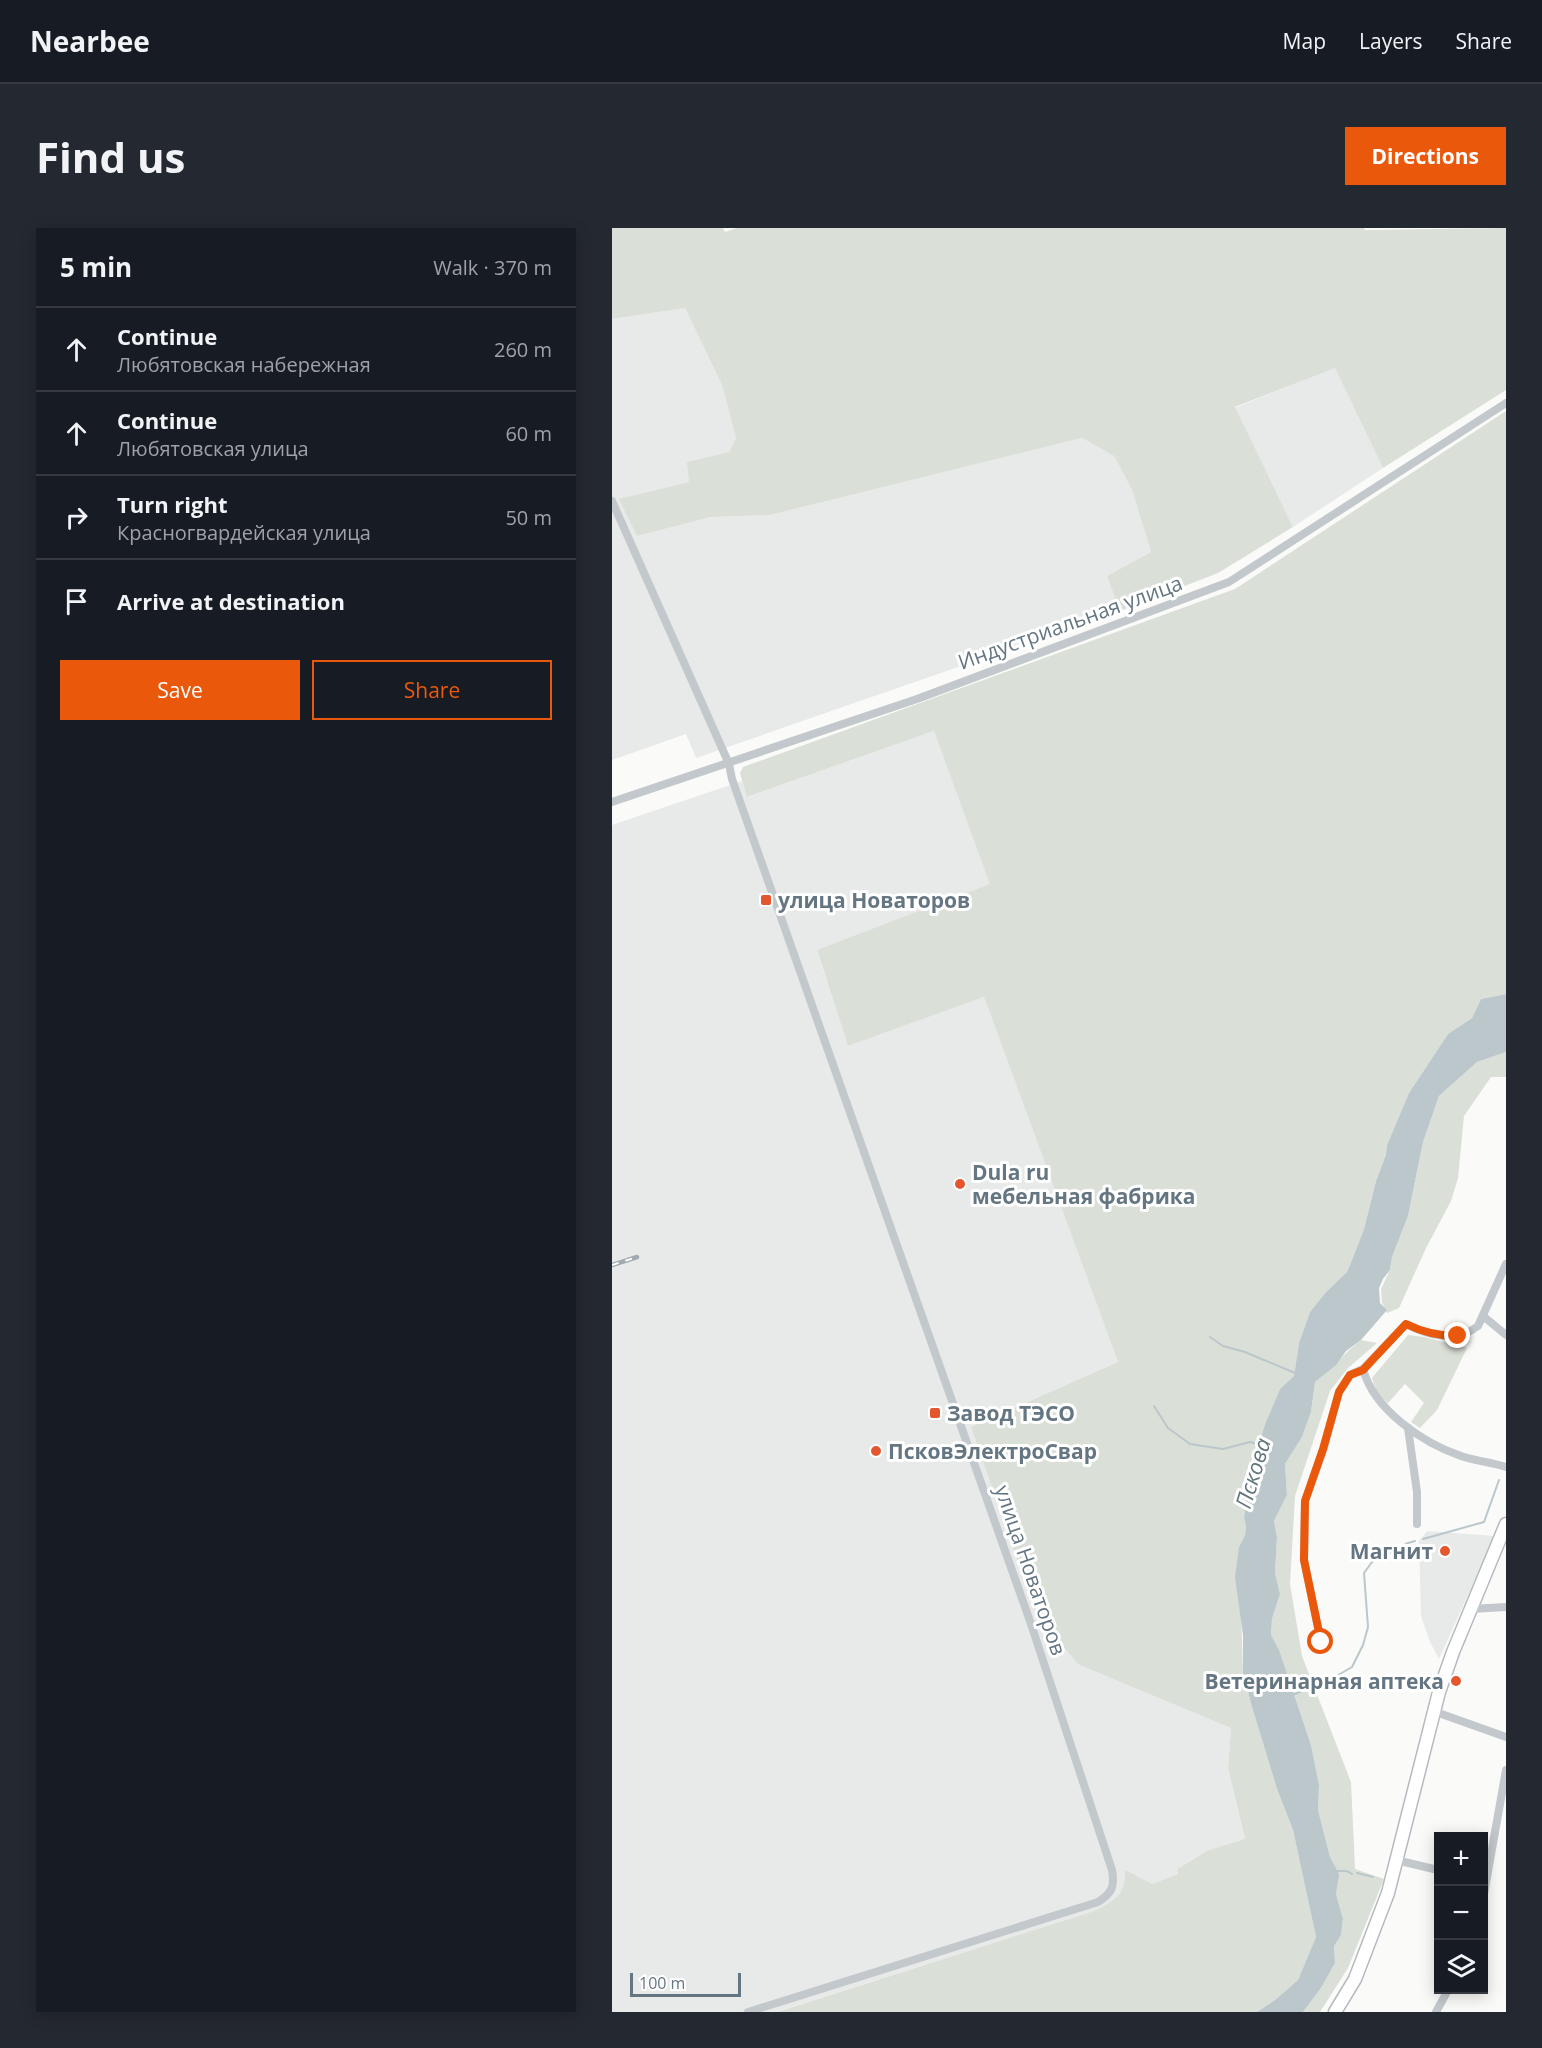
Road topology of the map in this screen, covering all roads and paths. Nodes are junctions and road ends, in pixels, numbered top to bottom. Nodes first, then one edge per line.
1 (1506, 403) edge
2 (612, 501) edge
3 (729, 764) junction
4 (612, 802) edge
5 (1506, 1264) edge
6 (1483, 1316) junction
7 (1506, 1335) edge
8 (1363, 1370) junction
9 (1408, 1428) junction
10 (1506, 1467) edge
11 (1417, 1524) dead end
12 (1506, 1524) edge
13 (1506, 1607) edge
14 (1471, 1609) junction
15 (1321, 1642) dead end
16 (1433, 1711) junction
17 (1506, 1737) edge
18 (1506, 1770) edge
19 (1396, 1860) junction
20 (1488, 1865) edge
21 (1434, 1869) edge
22 (1445, 1994) edge
23 (748, 2012) edge
24 (1335, 2012) edge
25 (1436, 2012) edge

1 - 3 street, Индустриальная улица
2 - 3 street, улица Новаторов
3 - 4 street, Индустриальная улица
3 - 23 street, улица Новаторов
5 - 6 street
6 - 7 street
6 - 8 street
8 - 9 street
8 - 15 street
9 - 10 street
9 - 11 street
12 - 14 main road
13 - 14 street
14 - 16 main road
16 - 17 street
16 - 19 main road
18 - 20 street
19 - 21 street
19 - 24 main road
22 - 25 street

